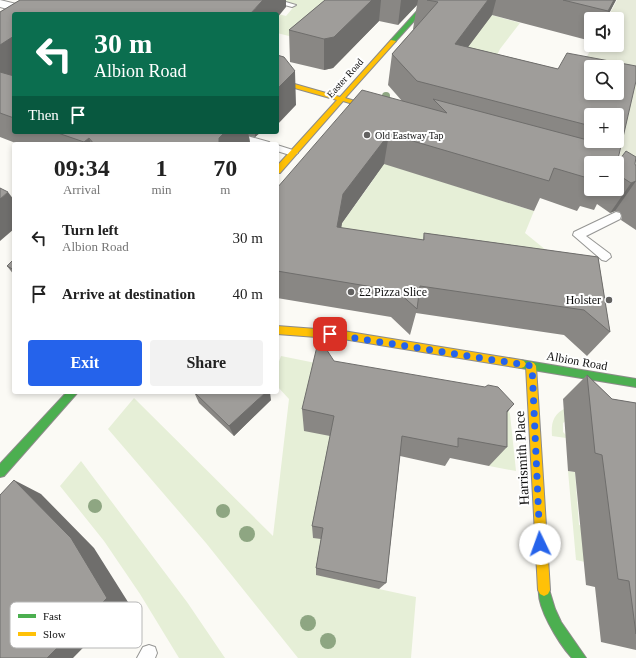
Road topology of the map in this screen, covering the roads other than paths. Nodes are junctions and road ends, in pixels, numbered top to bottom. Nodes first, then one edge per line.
1 (270, 0) edge
2 (430, 0) edge
3 (0, 3) edge
4 (292, 5) dead end
5 (33, 12) edge
6 (279, 82) edge
7 (340, 99) junction
8 (386, 112) edge
9 (224, 134) edge
10 (259, 142) edge
11 (279, 149) edge
12 (293, 153) junction
13 (279, 169) edge
14 (616, 216) dead end
15 (606, 257) dead end
16 (279, 330) edge
17 (532, 366) junction
18 (636, 383) edge
19 (71, 394) edge
20 (0, 472) edge
21 (580, 658) edge

1 - 4 lane
2 - 7 street, Easter Road
3 - 5 street
6 - 7 street
7 - 8 street
7 - 12 street, Easter Road
9 - 10 lane
11 - 12 lane
12 - 13 street, Easter Road
14 - 15 lane
16 - 17 street, Albion Road
17 - 18 street, Albion Road
17 - 21 street, Harrismith Place
19 - 20 street

